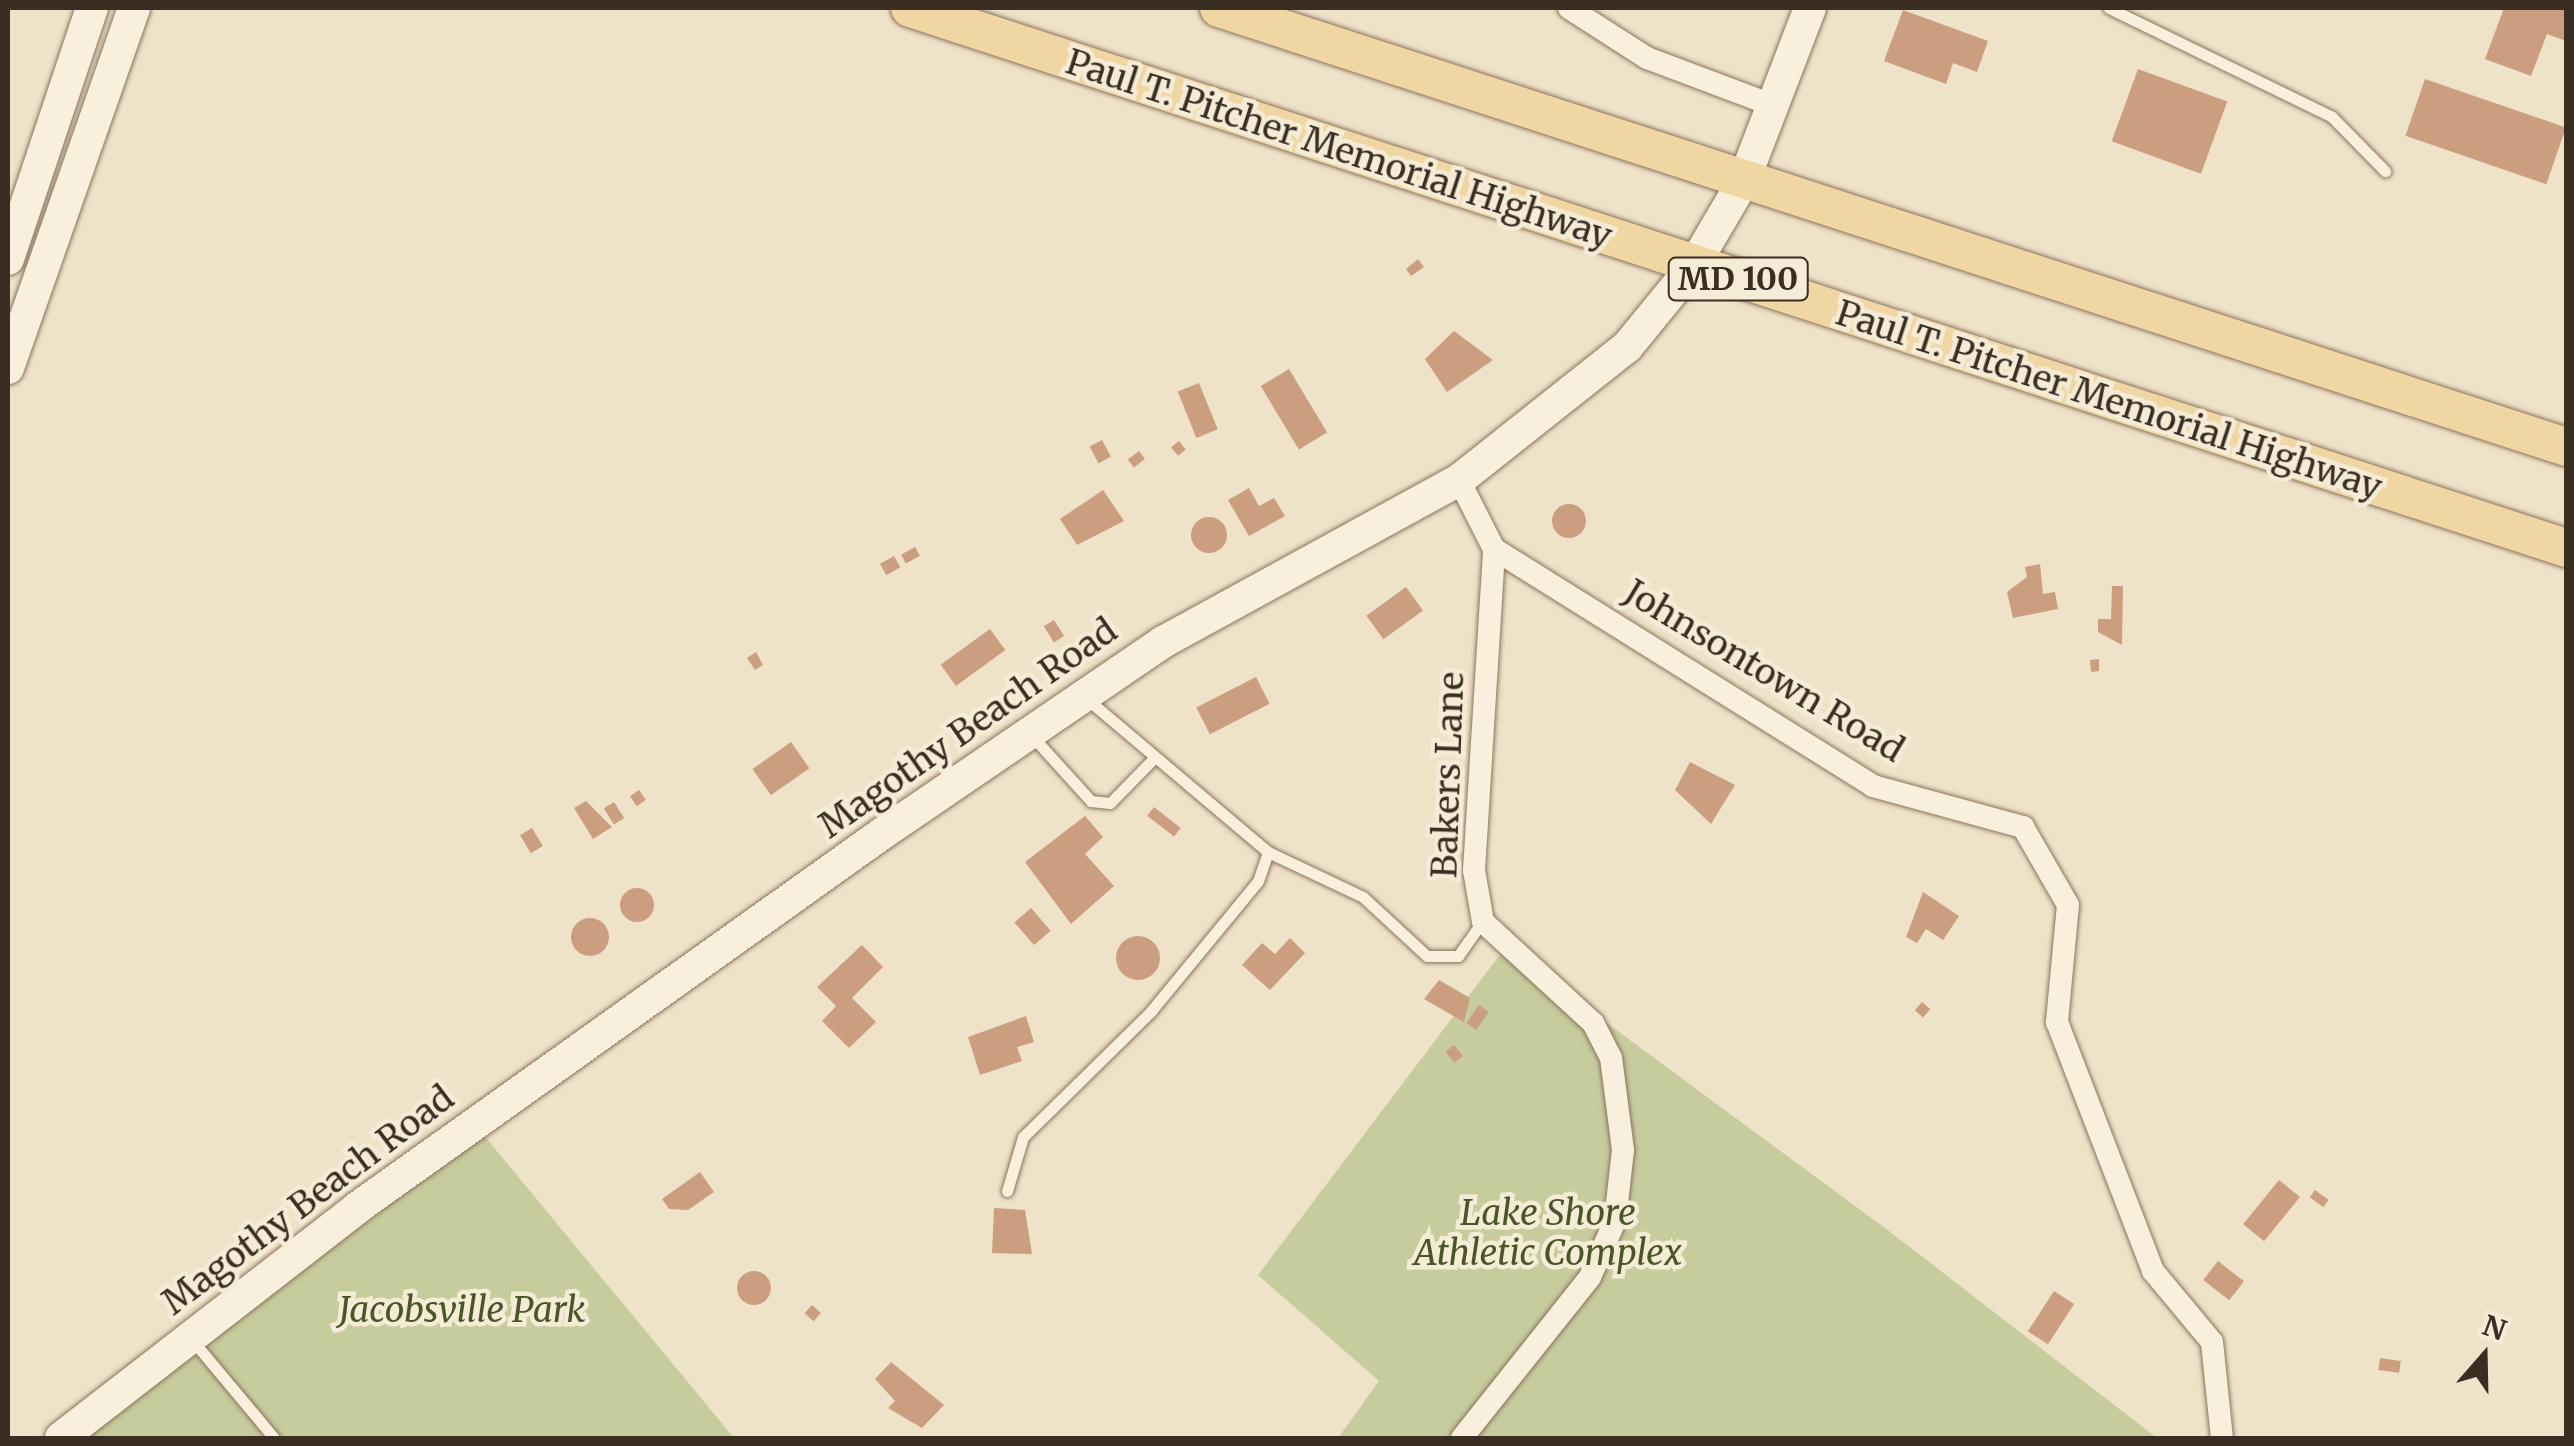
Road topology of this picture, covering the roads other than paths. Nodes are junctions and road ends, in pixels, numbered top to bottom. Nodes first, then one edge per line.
1 (92, 8) edge
2 (134, 8) edge
3 (910, 8) edge
4 (1219, 8) edge
5 (1569, 8) edge
6 (1810, 8) edge
7 (2109, 8) edge
8 (1775, 106) junction
9 (2385, 171) dead end
10 (1744, 180) junction
11 (8, 259) edge
12 (1694, 265) junction
13 (8, 368) edge
14 (2566, 447) edge
15 (1459, 480) junction
16 (2566, 548) edge
17 (1494, 550) junction
18 (1084, 696) junction
19 (1030, 733) junction
20 (1154, 758) junction
21 (1268, 852) junction
22 (1482, 922) junction
23 (1007, 1191) dead end
24 (190, 1338) junction
25 (61, 1438) edge
26 (274, 1438) edge
27 (1462, 1438) edge
28 (2222, 1438) edge

1 - 11 street
2 - 13 street
3 - 12 main road, Paul T. Pitcher Memorial Highway / MD 100
4 - 10 main road, MD 100
5 - 8 street
6 - 8 street, Magothy Beach Road
7 - 9 lane
8 - 10 street, Magothy Beach Road
10 - 12 street, Magothy Beach Road
10 - 14 main road, MD 100
12 - 15 street, Magothy Beach Road
12 - 16 main road, Paul T. Pitcher Memorial Highway / MD 100
15 - 17 street
15 - 18 street, Magothy Beach Road
17 - 22 street, Bakers Lane
17 - 28 street, Johnsontown Road
18 - 19 street, Magothy Beach Road
18 - 20 lane
19 - 20 lane
19 - 24 street, Magothy Beach Road
20 - 21 lane
21 - 22 lane
21 - 23 lane
22 - 27 street, Bakers Lane
24 - 25 street, Magothy Beach Road
24 - 26 lane

